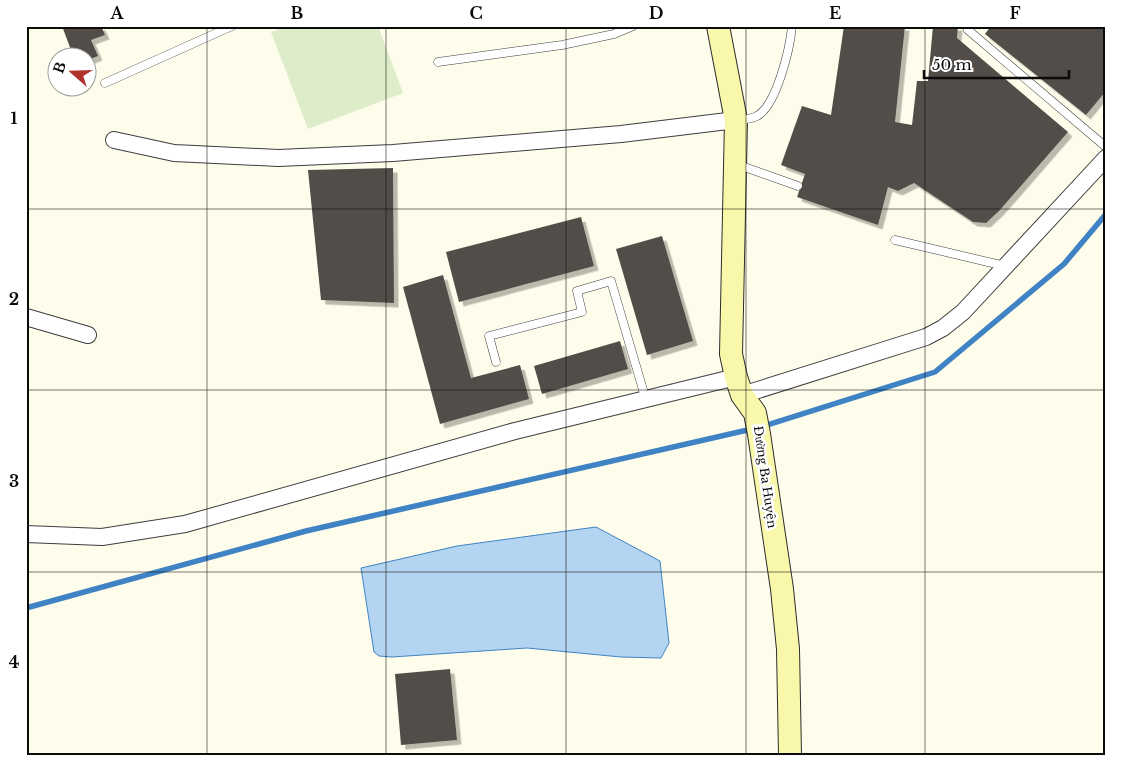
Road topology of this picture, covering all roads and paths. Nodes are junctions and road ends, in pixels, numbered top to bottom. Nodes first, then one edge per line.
1 (232, 26) edge
2 (633, 26) edge
3 (718, 26) edge
4 (792, 26) edge
5 (971, 26) edge
6 (438, 62) dead end
7 (105, 83) dead end
8 (736, 120) junction
9 (114, 140) dead end
10 (1106, 147) edge
11 (1106, 158) edge
12 (734, 163) junction
13 (798, 186) dead end
14 (896, 240) dead end
15 (1006, 266) junction
16 (26, 317) edge
17 (88, 335) dead end
18 (496, 362) dead end
19 (744, 393) junction
20 (646, 400) junction
21 (26, 534) edge
22 (790, 755) edge

1 - 7 lane
2 - 6 lane
3 - 8 street, Đường Ba Huyện
4 - 8 lane
5 - 10 lane
8 - 9 street
8 - 12 street, Đường Ba Huyện
11 - 15 street
12 - 13 lane
12 - 19 street, Đường Ba Huyện
14 - 15 lane
15 - 19 street
16 - 17 street
18 - 20 lane
19 - 20 street
19 - 22 street, Đường Ba Huyện
20 - 21 street

